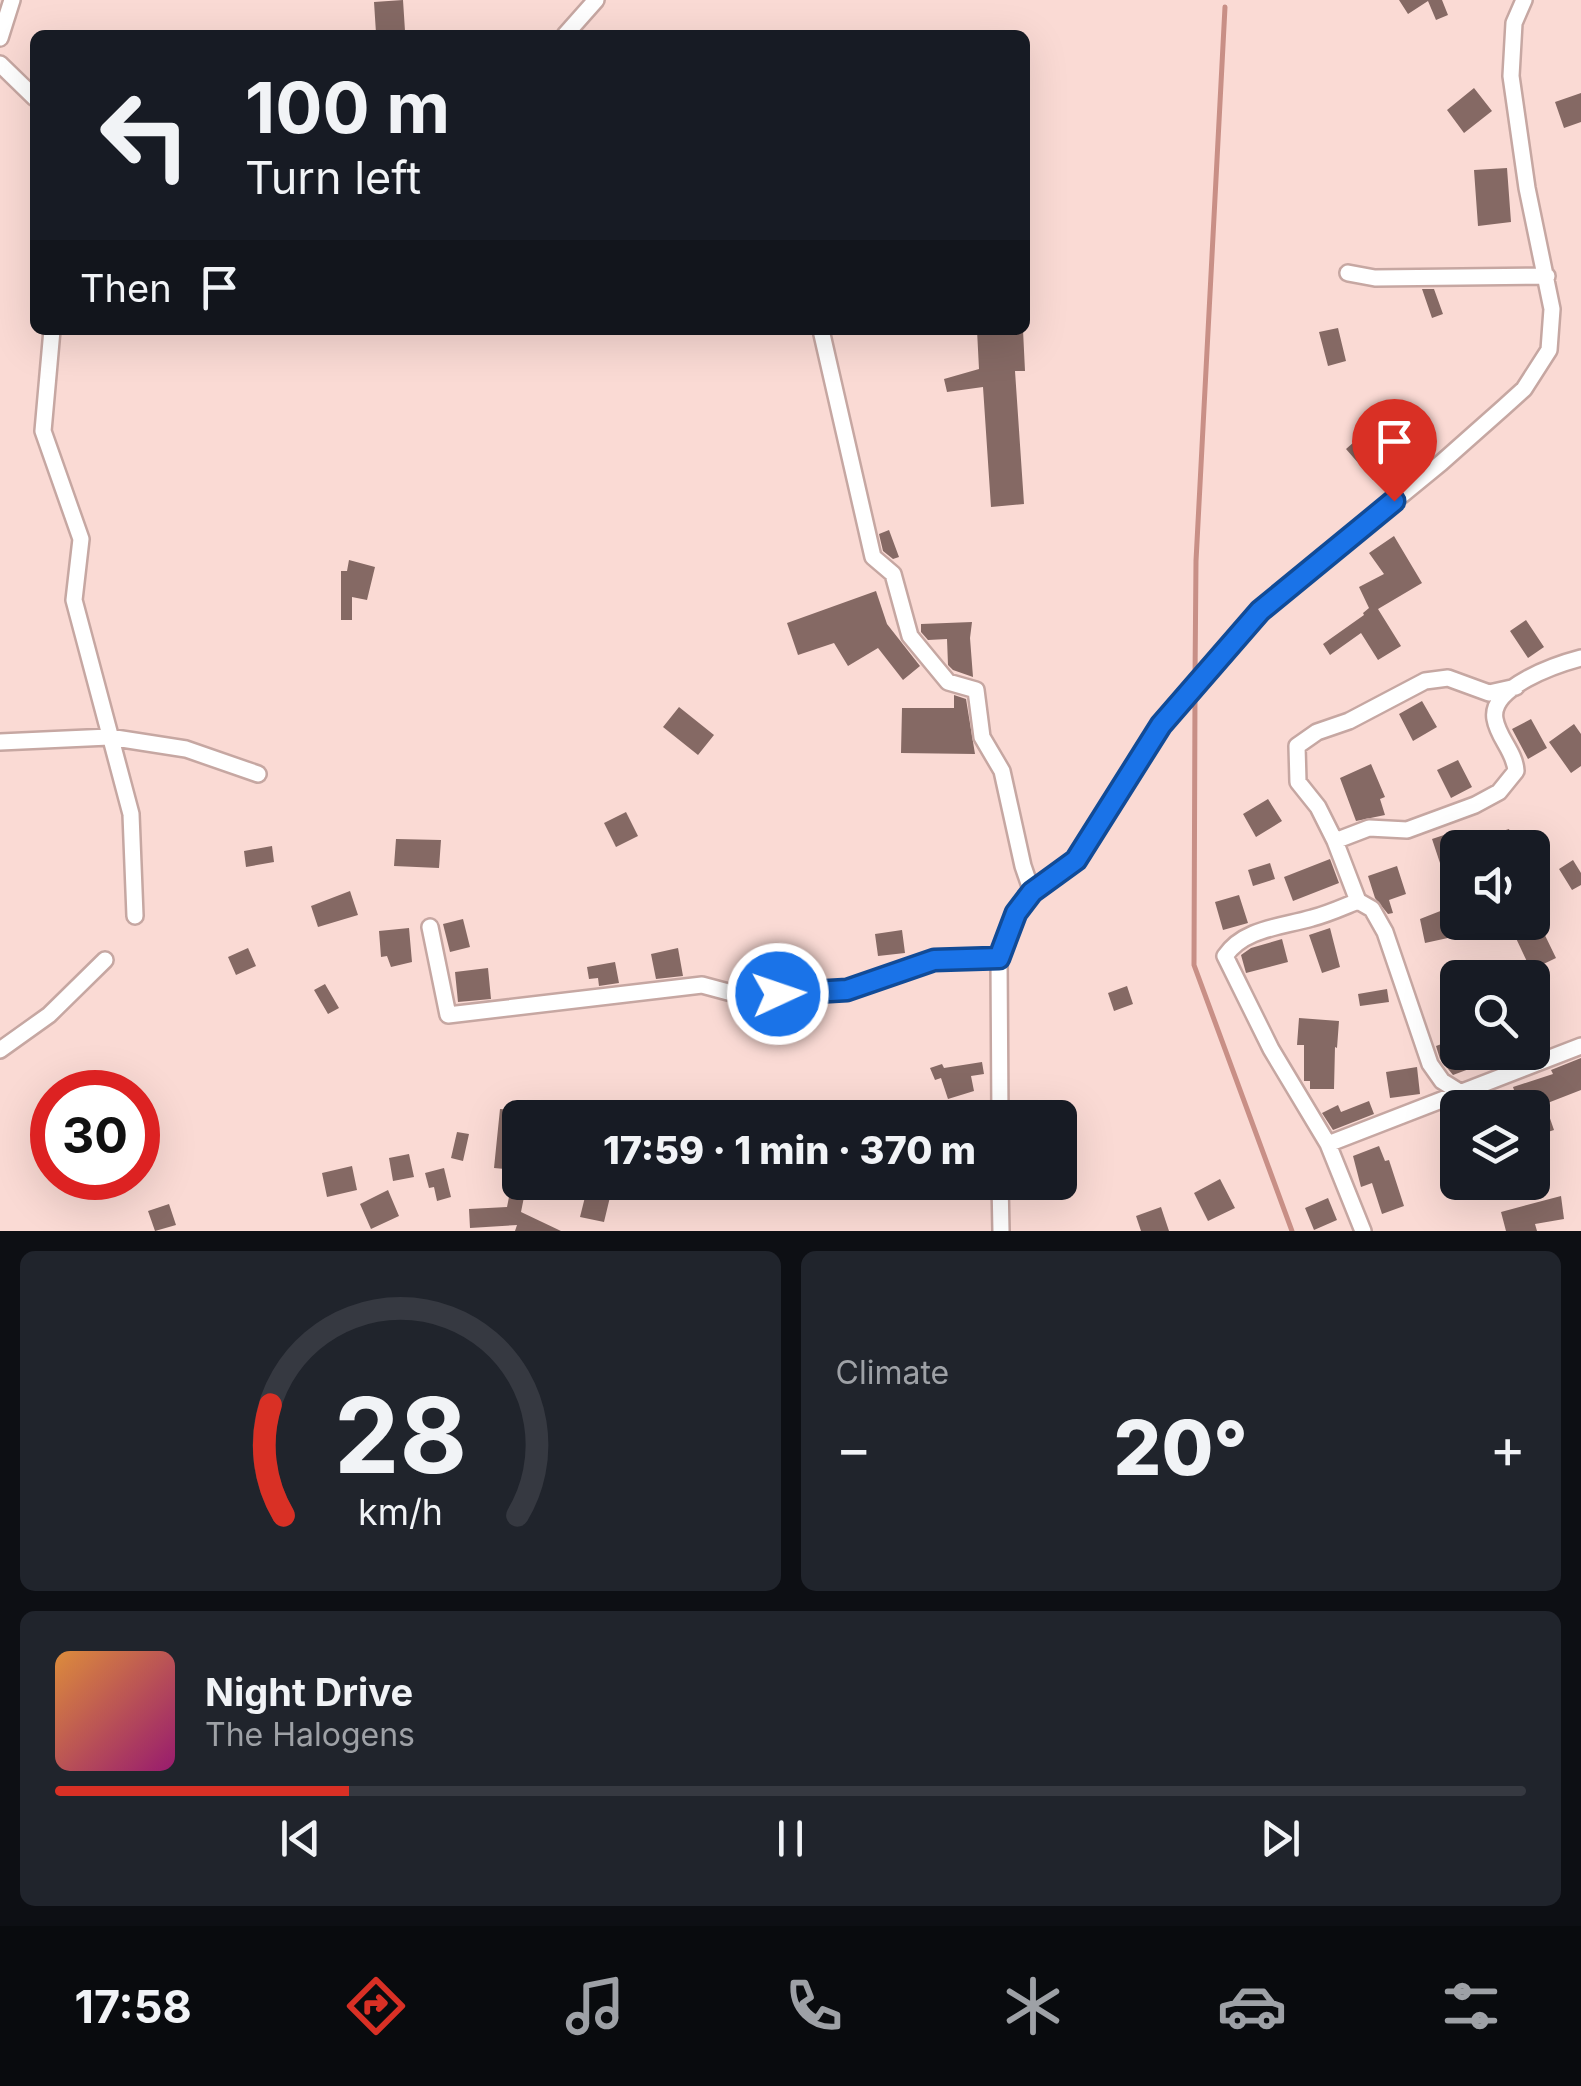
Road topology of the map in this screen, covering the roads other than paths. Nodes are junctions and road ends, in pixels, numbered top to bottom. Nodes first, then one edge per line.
1 (12, 0) edge
2 (596, 0) edge
3 (1524, 0) edge
4 (569, 30) edge
5 (0, 38) edge
6 (0, 64) edge
7 (30, 93) edge
8 (1348, 273) dead end
9 (1547, 276) junction
10 (52, 335) edge
11 (822, 335) edge
12 (1581, 658) edge
13 (1516, 687) junction
14 (110, 737) junction
15 (0, 742) edge
16 (258, 774) dead end
17 (1336, 841) junction
18 (1032, 892) junction
19 (1358, 901) junction
20 (135, 916) dead end
21 (430, 927) dead end
22 (999, 958) junction
23 (106, 960) dead end
24 (1581, 1046) edge
25 (0, 1050) edge
26 (1455, 1090) edge
27 (1463, 1090) edge
28 (1000, 1100) edge
29 (1440, 1103) edge
30 (1328, 1144) junction
31 (1000, 1200) edge
32 (1000, 1231) edge
33 (1363, 1231) edge

1 - 5 street
2 - 4 street
3 - 9 street
6 - 7 street
8 - 9 street
9 - 18 street
10 - 14 street
11 - 18 street
12 - 13 street
13 - 17 street
13 - 17 street
14 - 15 street
14 - 16 street
14 - 20 street
17 - 19 street
18 - 22 street
19 - 26 street
19 - 30 street
21 - 22 street
22 - 28 street
23 - 25 street
24 - 27 street
29 - 30 street
30 - 33 street
31 - 32 street

